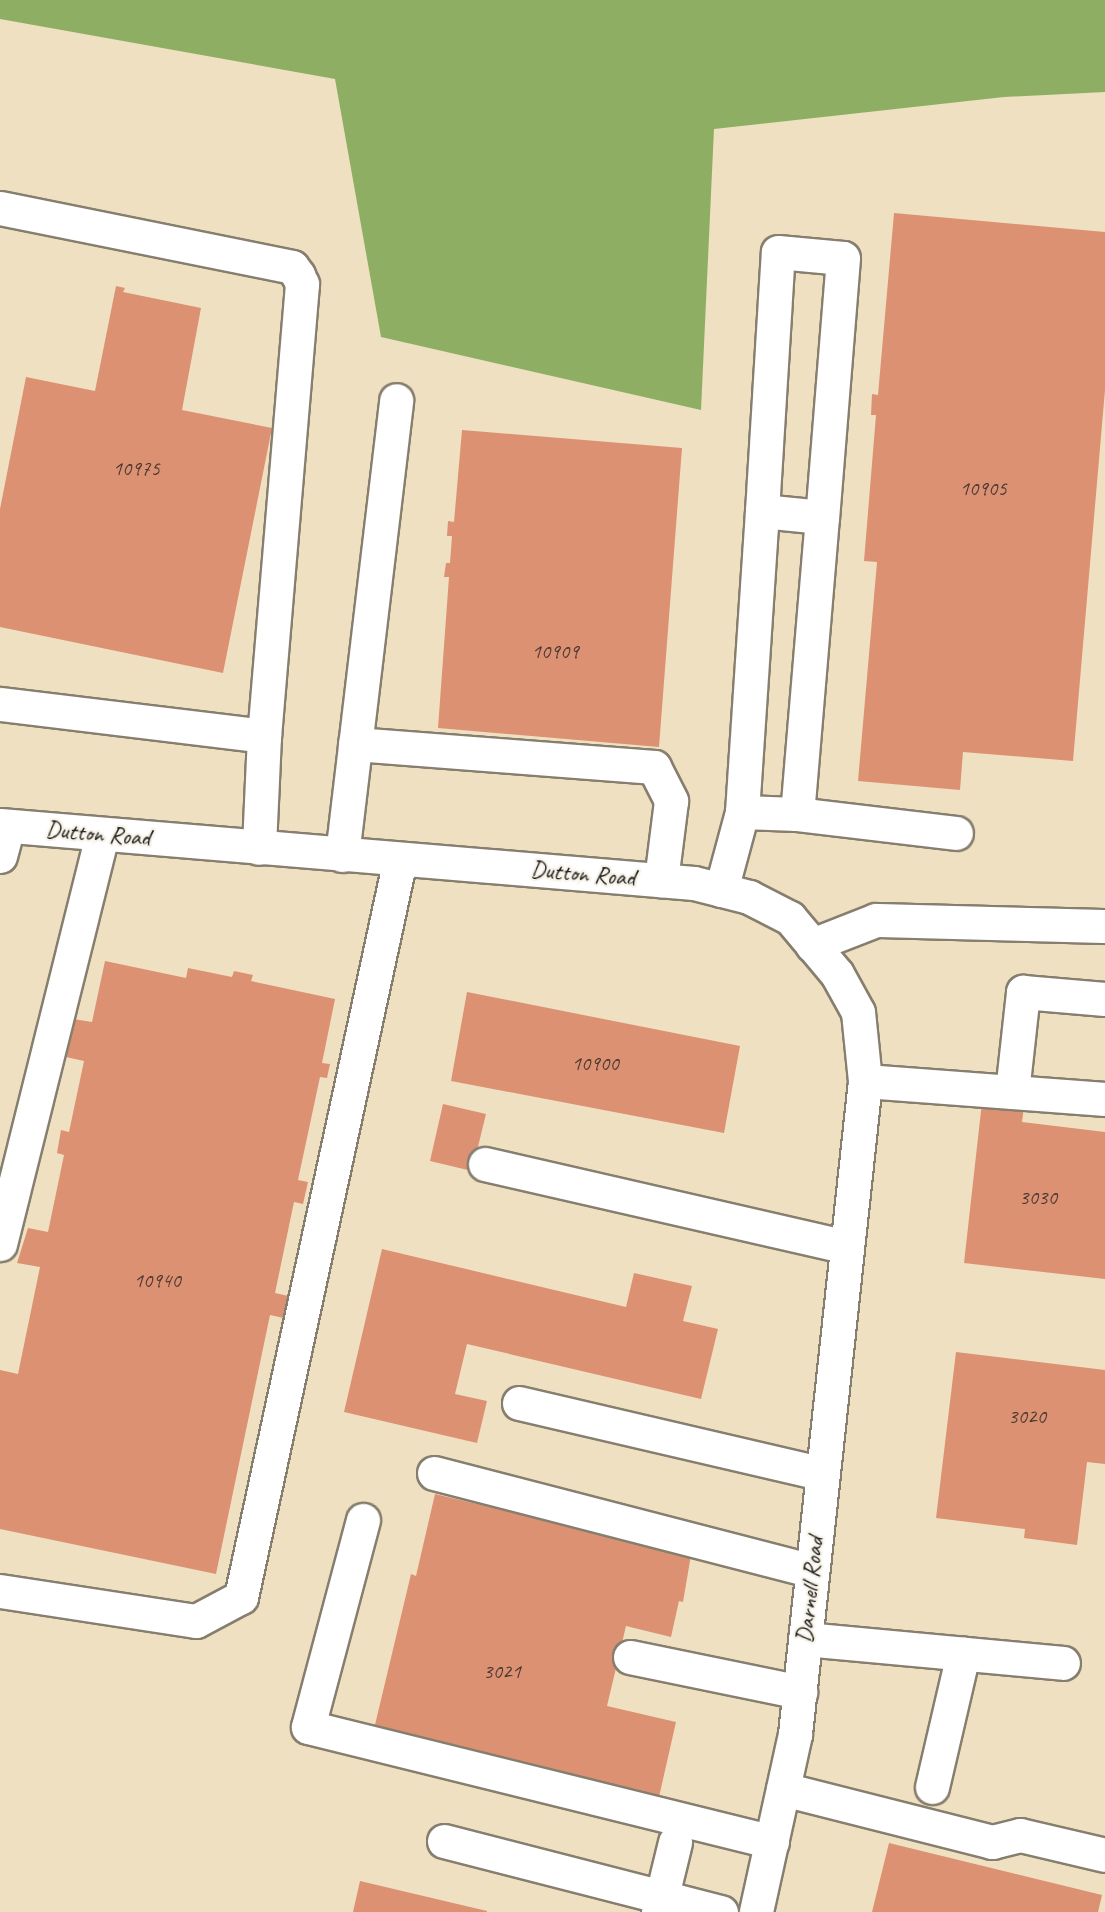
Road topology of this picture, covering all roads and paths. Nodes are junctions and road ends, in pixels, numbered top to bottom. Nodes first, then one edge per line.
1 (1, 212) edge
2 (396, 400) dead end
3 (762, 511) junction
4 (822, 517) junction
5 (0, 704) edge
6 (264, 736) junction
7 (355, 744) junction
8 (742, 812) junction
9 (797, 814) junction
10 (956, 833) dead end
11 (2, 835) edge
12 (102, 835) junction
13 (259, 848) junction
14 (342, 855) junction
15 (400, 859) junction
16 (661, 880) junction
17 (721, 890) junction
18 (1105, 926) edge
19 (812, 945) junction
20 (1105, 999) edge
21 (865, 1081) junction
22 (1012, 1092) junction
23 (1105, 1099) edge
24 (485, 1164) dead end
25 (0, 1244) edge
26 (846, 1256) junction
27 (519, 1403) dead end
28 (434, 1473) dead end
29 (823, 1473) junction
30 (363, 1520) dead end
31 (812, 1571) junction
32 (0, 1591) edge
33 (805, 1639) junction
34 (963, 1653) junction
35 (630, 1657) dead end
36 (1063, 1663) dead end
37 (800, 1692) junction
38 (932, 1787) dead end
39 (783, 1789) junction
40 (444, 1841) dead end
41 (675, 1842) dead end
42 (772, 1842) junction
43 (1105, 1855) edge
44 (660, 1904) edge
45 (721, 1912) edge
46 (756, 1912) edge

1 - 6 street
2 - 7 street
3 - 4 street
3 - 4 street
3 - 8 street
4 - 9 street
5 - 6 street
6 - 13 street
7 - 14 street
7 - 16 street
8 - 9 street
8 - 17 street
9 - 10 street
11 - 12 street, Dutton Road
12 - 13 street, Dutton Road
12 - 25 street
13 - 14 street, Dutton Road
14 - 15 street, Dutton Road
15 - 16 street, Dutton Road
15 - 32 street
16 - 17 street, Dutton Road
17 - 19 street, Dutton Road
18 - 19 street
19 - 21 street, Dutton Road
20 - 22 street
21 - 22 street
21 - 26 street, Dutton Road
22 - 23 street
24 - 26 street
26 - 29 street, Darnell Road
27 - 29 street
28 - 31 street
29 - 31 street, Darnell Road
30 - 42 street
31 - 33 street, Darnell Road
33 - 34 street
33 - 37 street, Darnell Road
34 - 36 street
34 - 38 street
35 - 37 street
37 - 39 street, Darnell Road
39 - 42 street, Darnell Road
39 - 43 street
40 - 44 street
41 - 44 street
42 - 46 street, Darnell Road
44 - 45 street

